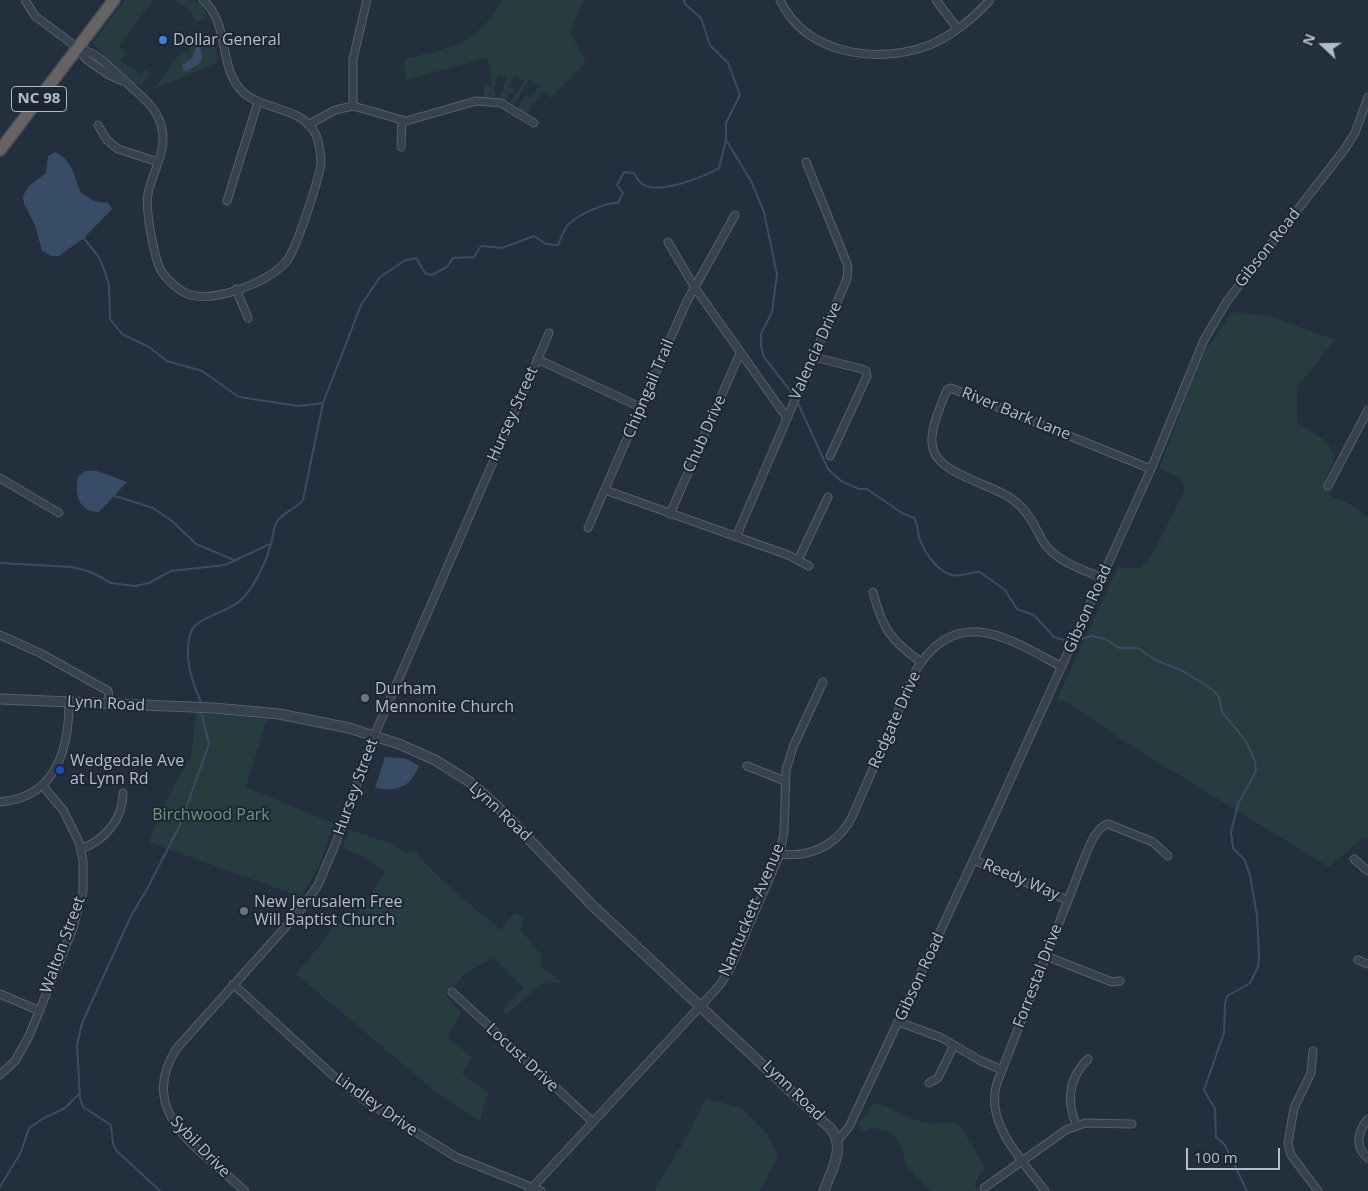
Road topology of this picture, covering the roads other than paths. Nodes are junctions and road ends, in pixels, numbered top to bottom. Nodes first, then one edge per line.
1 (25, 0) edge
2 (114, 0) edge
3 (203, 0) edge
4 (367, 0) edge
5 (780, 0) edge
6 (936, 0) edge
7 (990, 0) edge
8 (957, 28) junction
9 (78, 48) junction
10 (1368, 97) edge
11 (258, 102) junction
12 (353, 106) junction
13 (402, 120) junction
14 (534, 123) dead end
15 (98, 125) dead end
16 (308, 125) junction
17 (401, 147) dead end
18 (0, 150) edge
19 (158, 162) junction
20 (806, 162) dead end
21 (226, 201) dead end
22 (735, 215) dead end
23 (668, 242) dead end
24 (695, 288) junction
25 (236, 289) junction
26 (248, 318) dead end
27 (549, 333) dead end
28 (740, 353) junction
29 (814, 357) junction
30 (538, 359) junction
31 (642, 408) junction
32 (1368, 410) edge
33 (787, 418) junction
34 (830, 456) dead end
35 (1152, 469) junction
36 (0, 478) edge
37 (1328, 486) dead end
38 (605, 490) junction
39 (828, 497) dead end
40 (59, 513) dead end
41 (670, 514) junction
42 (588, 528) dead end
43 (736, 537) junction
44 (798, 560) junction
45 (809, 566) dead end
46 (1102, 578) junction
47 (873, 592) dead end
48 (0, 635) edge
49 (921, 662) junction
50 (1062, 667) junction
51 (822, 682) dead end
52 (0, 699) edge
53 (69, 702) junction
54 (110, 704) junction
55 (374, 736) junction
56 (748, 766) dead end
57 (785, 781) junction
58 (42, 785) junction
59 (123, 793) dead end
60 (0, 802) edge
61 (81, 849) junction
62 (780, 854) junction
63 (1168, 856) dead end
64 (1354, 859) dead end
65 (974, 860) junction
66 (1368, 871) edge
67 (1067, 900) junction
68 (1046, 956) junction
69 (1358, 960) dead end
70 (1368, 964) edge
71 (1120, 982) dead end
72 (233, 984) junction
73 (452, 992) dead end
74 (0, 994) edge
75 (701, 1005) junction
76 (40, 1011) junction
77 (899, 1022) junction
78 (954, 1045) junction
79 (1313, 1051) dead end
80 (1088, 1059) dead end
81 (1002, 1070) junction
82 (0, 1075) edge
83 (929, 1083) dead end
84 (163, 1098) joint
85 (1368, 1119) edge
86 (593, 1122) junction
87 (1076, 1124) junction
88 (1132, 1124) dead end
89 (838, 1140) junction
90 (1368, 1158) edge
91 (1023, 1160) junction
92 (984, 1188) dead end
93 (531, 1189) edge
94 (245, 1191) edge
95 (541, 1191) edge
96 (824, 1191) edge
97 (1045, 1191) edge
98 (1318, 1191) edge

1 - 9 street
2 - 9 highway, NC 98
3 - 11 street
4 - 12 street
5 - 8 street
6 - 8 street
7 - 8 street
9 - 18 highway, NC 98
9 - 19 street
10 - 35 street, Gibson Road
11 - 16 street
11 - 21 street
12 - 13 street
12 - 16 street
13 - 14 street
13 - 17 street
15 - 19 street
16 - 25 street
19 - 25 street
20 - 29 street, Valencia Drive
22 - 24 street, Chipngail Trail
23 - 24 street
24 - 28 street
24 - 31 street, Chipngail Trail
25 - 26 street
27 - 30 street, Hursey Street
28 - 33 street
28 - 41 street, Chub Drive
29 - 33 street, Valencia Drive
29 - 34 street
30 - 31 street
30 - 55 street, Hursey Street
31 - 38 street, Chipngail Trail
32 - 37 street
33 - 43 street, Valencia Drive
35 - 46 street, Gibson Road
35 - 46 street, River Bark Lane
36 - 40 street
38 - 41 street
38 - 42 street, Chipngail Trail
39 - 44 street
41 - 43 street
43 - 44 street
44 - 45 street
46 - 50 street, Gibson Road
47 - 49 street
48 - 54 street
49 - 50 street, Redgate Drive
49 - 62 street, Redgate Drive
50 - 65 street, Gibson Road
51 - 57 street, Nantuckett Avenue
52 - 53 street, Lynn Road
53 - 54 street, Lynn Road
53 - 58 street
54 - 55 street, Lynn Road
55 - 72 street, Hursey Street
55 - 75 street, Lynn Road
56 - 57 street
57 - 62 street, Nantuckett Avenue
58 - 60 street
58 - 61 street, Walton Street
59 - 61 street
61 - 76 street, Walton Street
62 - 75 street, Nantuckett Avenue
63 - 67 street, Forrestal Drive
64 - 66 street
65 - 67 street, Reedy Way
65 - 77 street, Gibson Road
67 - 68 street, Forrestal Drive
68 - 71 street
68 - 81 street, Forrestal Drive
69 - 70 street
72 - 84 street, Hursey Street
72 - 93 street, Lindley Drive
73 - 86 street, Locust Drive
74 - 76 street
75 - 86 street, Nantuckett Avenue
75 - 89 street, Lynn Road
76 - 82 street, Walton Street
77 - 78 street
77 - 89 street, Gibson Road
78 - 81 street
78 - 83 street
79 - 98 street
80 - 87 street
81 - 91 street, Forrestal Drive
84 - 94 street, Sybil Drive
85 - 90 street
86 - 93 street, Nantuckett Avenue
87 - 88 street
87 - 91 street
89 - 96 street
91 - 92 street
91 - 97 street, Forrestal Drive
93 - 95 street, Lindley Drive

